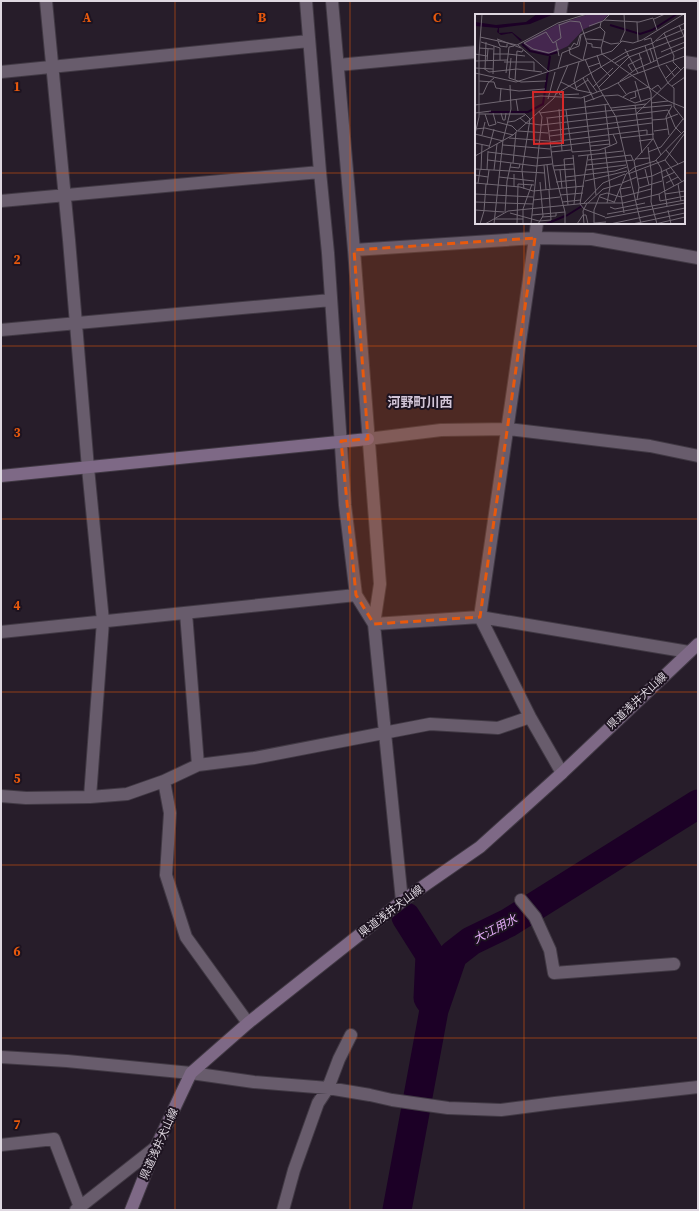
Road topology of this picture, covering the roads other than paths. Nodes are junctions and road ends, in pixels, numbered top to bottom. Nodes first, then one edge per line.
1 (46, 1) edge
2 (306, 1) edge
3 (332, 1) edge
4 (562, 1) edge
5 (560, 14) edge
6 (309, 41) junction
7 (475, 52) edge
8 (685, 62) edge
9 (698, 64) edge
10 (338, 65) junction
11 (52, 67) junction
12 (1, 72) edge
13 (320, 172) junction
14 (65, 195) junction
15 (1, 201) edge
16 (537, 224) edge
17 (535, 238) junction
18 (354, 250) junction
19 (698, 258) edge
20 (331, 300) junction
21 (76, 322) junction
22 (1, 330) edge
23 (508, 429) junction
24 (368, 439) junction
25 (341, 442) junction
26 (698, 456) edge
27 (88, 468) junction
28 (1, 476) edge
29 (356, 595) junction
30 (186, 613) junction
31 (480, 617) junction
32 (103, 621) junction
33 (374, 624) junction
34 (1, 632) edge
35 (694, 648) edge
36 (530, 717) junction
37 (386, 733) junction
38 (198, 765) junction
39 (562, 773) junction
40 (164, 781) junction
41 (1, 796) edge
42 (90, 797) junction
43 (402, 902) junction
44 (523, 903) dead end
45 (674, 964) dead end
46 (248, 1023) junction
47 (351, 1035) dead end
48 (1, 1057) edge
49 (191, 1073) junction
50 (698, 1087) edge
51 (328, 1088) junction
52 (1, 1145) edge
53 (156, 1147) junction
54 (78, 1209) edge
55 (131, 1210) edge
56 (283, 1210) edge

1 - 11 street
2 - 6 street
3 - 10 street
4 - 5 street
6 - 11 street
6 - 13 street
7 - 10 street
8 - 9 street
10 - 18 street
11 - 12 street
11 - 14 street
13 - 14 street
13 - 20 street
14 - 15 street
14 - 21 street
16 - 17 street
17 - 18 street
17 - 19 street
17 - 23 street
18 - 24 street
20 - 21 street
20 - 25 street
21 - 22 street
21 - 27 street
23 - 24 street
23 - 26 street
23 - 31 street
24 - 25 main road
24 - 33 street
25 - 27 main road
25 - 29 street
27 - 28 main road
27 - 32 street
29 - 30 street
29 - 33 street
30 - 32 street
30 - 38 street
31 - 33 street
31 - 35 street
31 - 36 street
32 - 34 street
32 - 42 street
33 - 37 street
35 - 39 main road, 県道浅井犬山線
36 - 37 street
36 - 39 street
37 - 38 street
37 - 43 street
38 - 40 street
39 - 43 main road, 県道浅井犬山線
40 - 42 street
40 - 46 street
41 - 42 street
43 - 46 main road, 県道浅井犬山線
44 - 45 street
46 - 49 main road, 県道浅井犬山線
47 - 51 street
48 - 49 street
49 - 51 street
49 - 53 main road, 県道浅井犬山線
50 - 51 street
51 - 56 street
52 - 54 street
53 - 54 street
53 - 55 main road, 県道浅井犬山線

